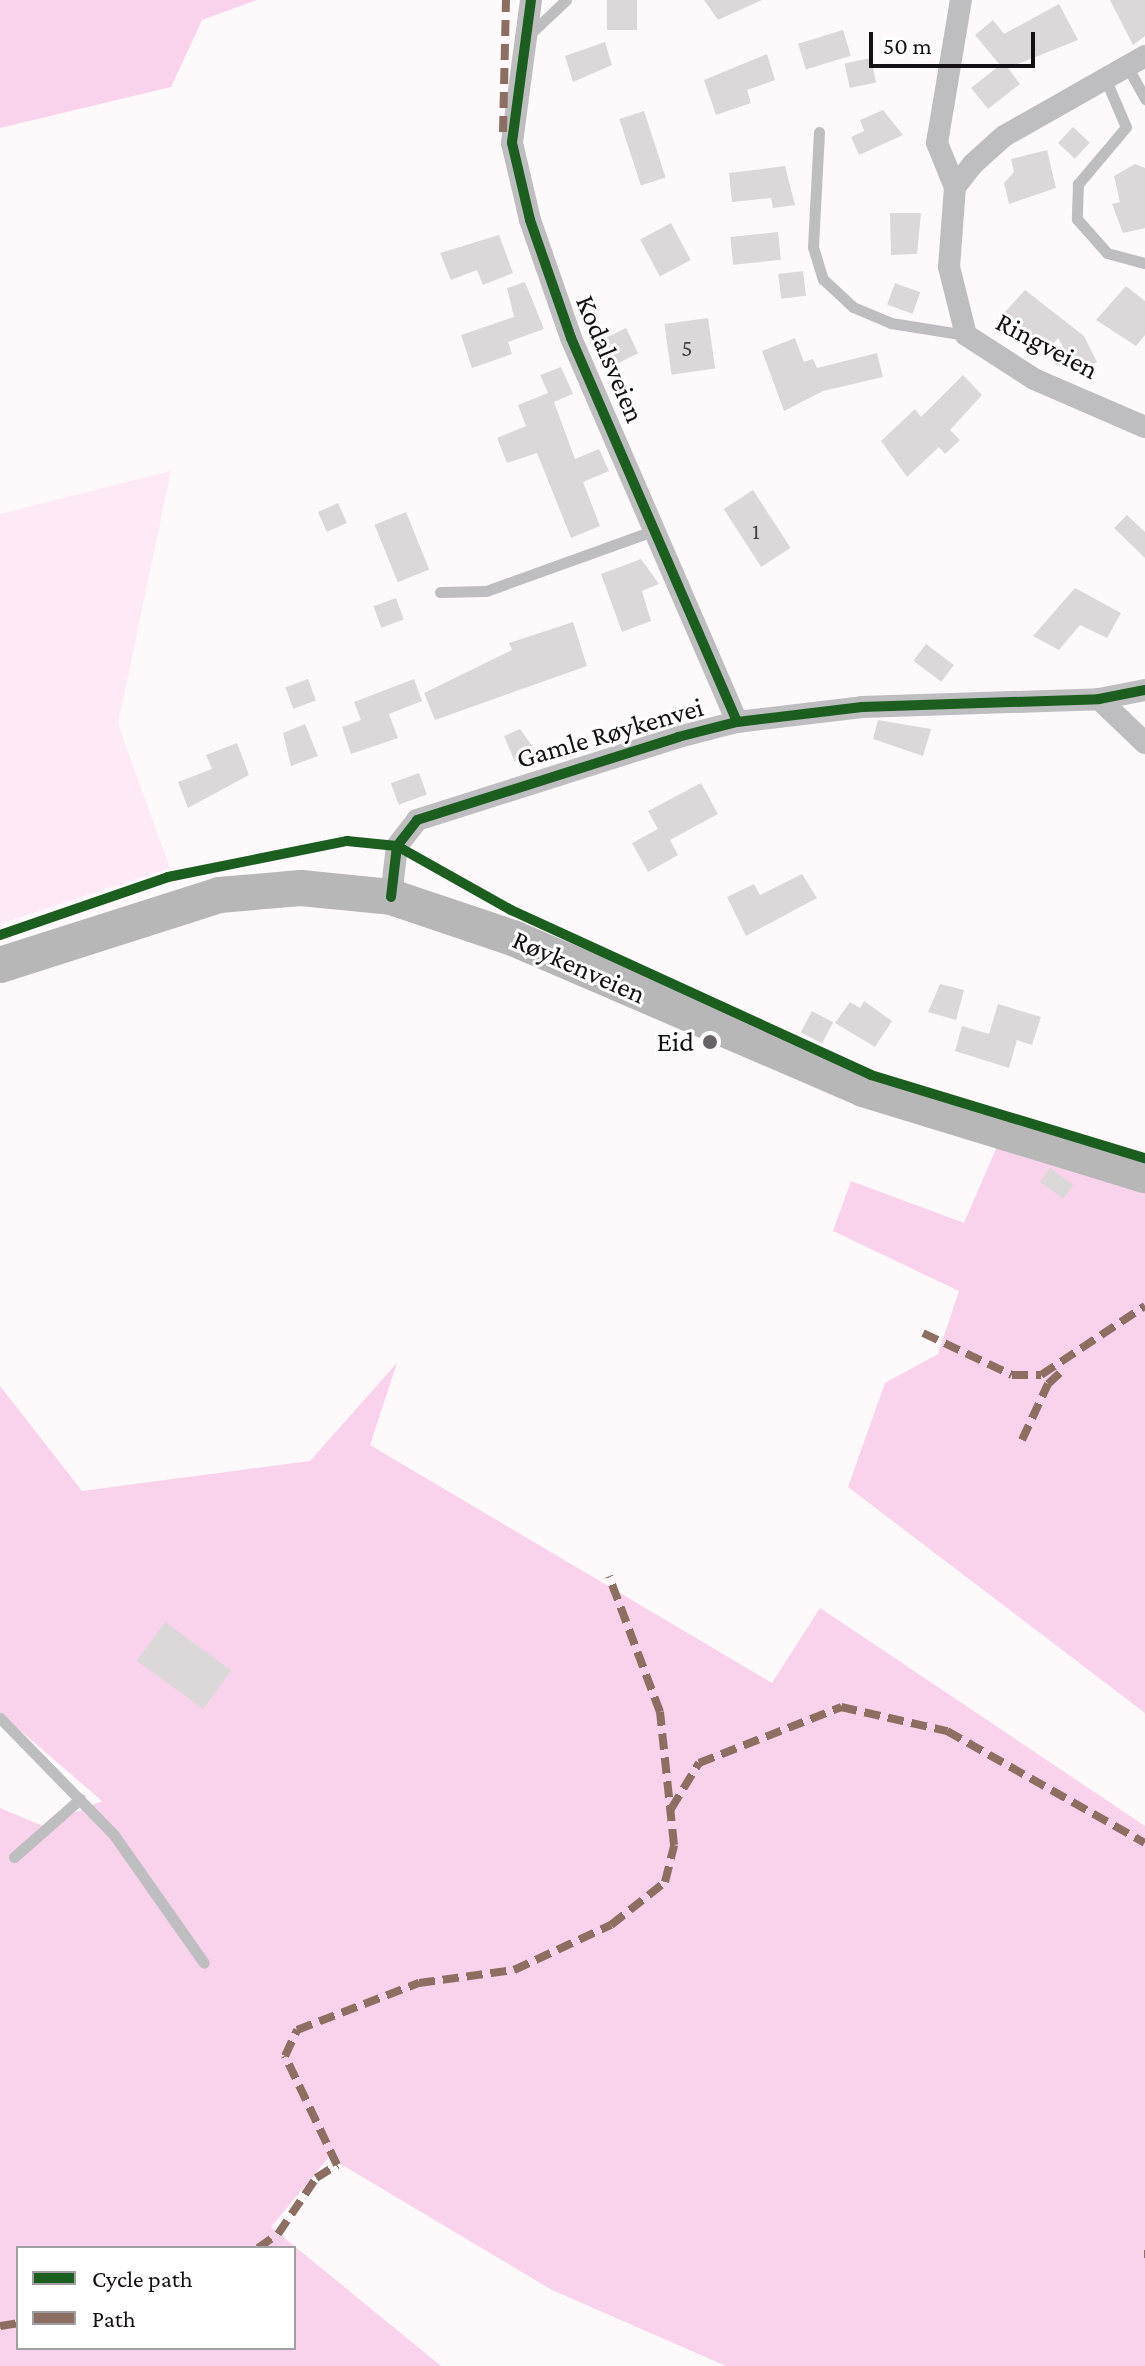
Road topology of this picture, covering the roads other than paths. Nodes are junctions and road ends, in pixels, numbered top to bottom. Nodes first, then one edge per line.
1 (531, 0) edge
2 (566, 0) edge
3 (961, 0) edge
4 (525, 40) junction
5 (1136, 61) edge
6 (1105, 78) junction
7 (1145, 99) edge
8 (819, 132) dead end
9 (955, 187) junction
10 (1145, 263) edge
11 (966, 335) junction
12 (1145, 427) edge
13 (659, 529) junction
14 (440, 592) dead end
15 (1145, 690) edge
16 (1099, 699) junction
17 (737, 722) junction
18 (1145, 743) edge
19 (391, 897) junction
20 (0, 965) edge
21 (1145, 1175) edge
22 (0, 1718) edge
23 (80, 1799) junction
24 (14, 1857) dead end
25 (204, 1963) dead end

1 - 4 street, Kodalsveien
2 - 4 lane
3 - 9 street
4 - 13 street, Kodalsveien
5 - 6 street
5 - 7 lane
6 - 9 street
6 - 10 lane
8 - 11 lane
9 - 11 street, Ringveien
11 - 12 street, Ringveien
13 - 14 lane
13 - 17 street, Kodalsveien
15 - 16 street, Gamle Røykenvei
16 - 17 street, Gamle Røykenvei
16 - 18 street
17 - 19 street, Gamle Røykenvei
19 - 20 main road, Røykenveien
19 - 21 main road, Røykenveien
22 - 23 lane
23 - 24 lane
23 - 25 lane

